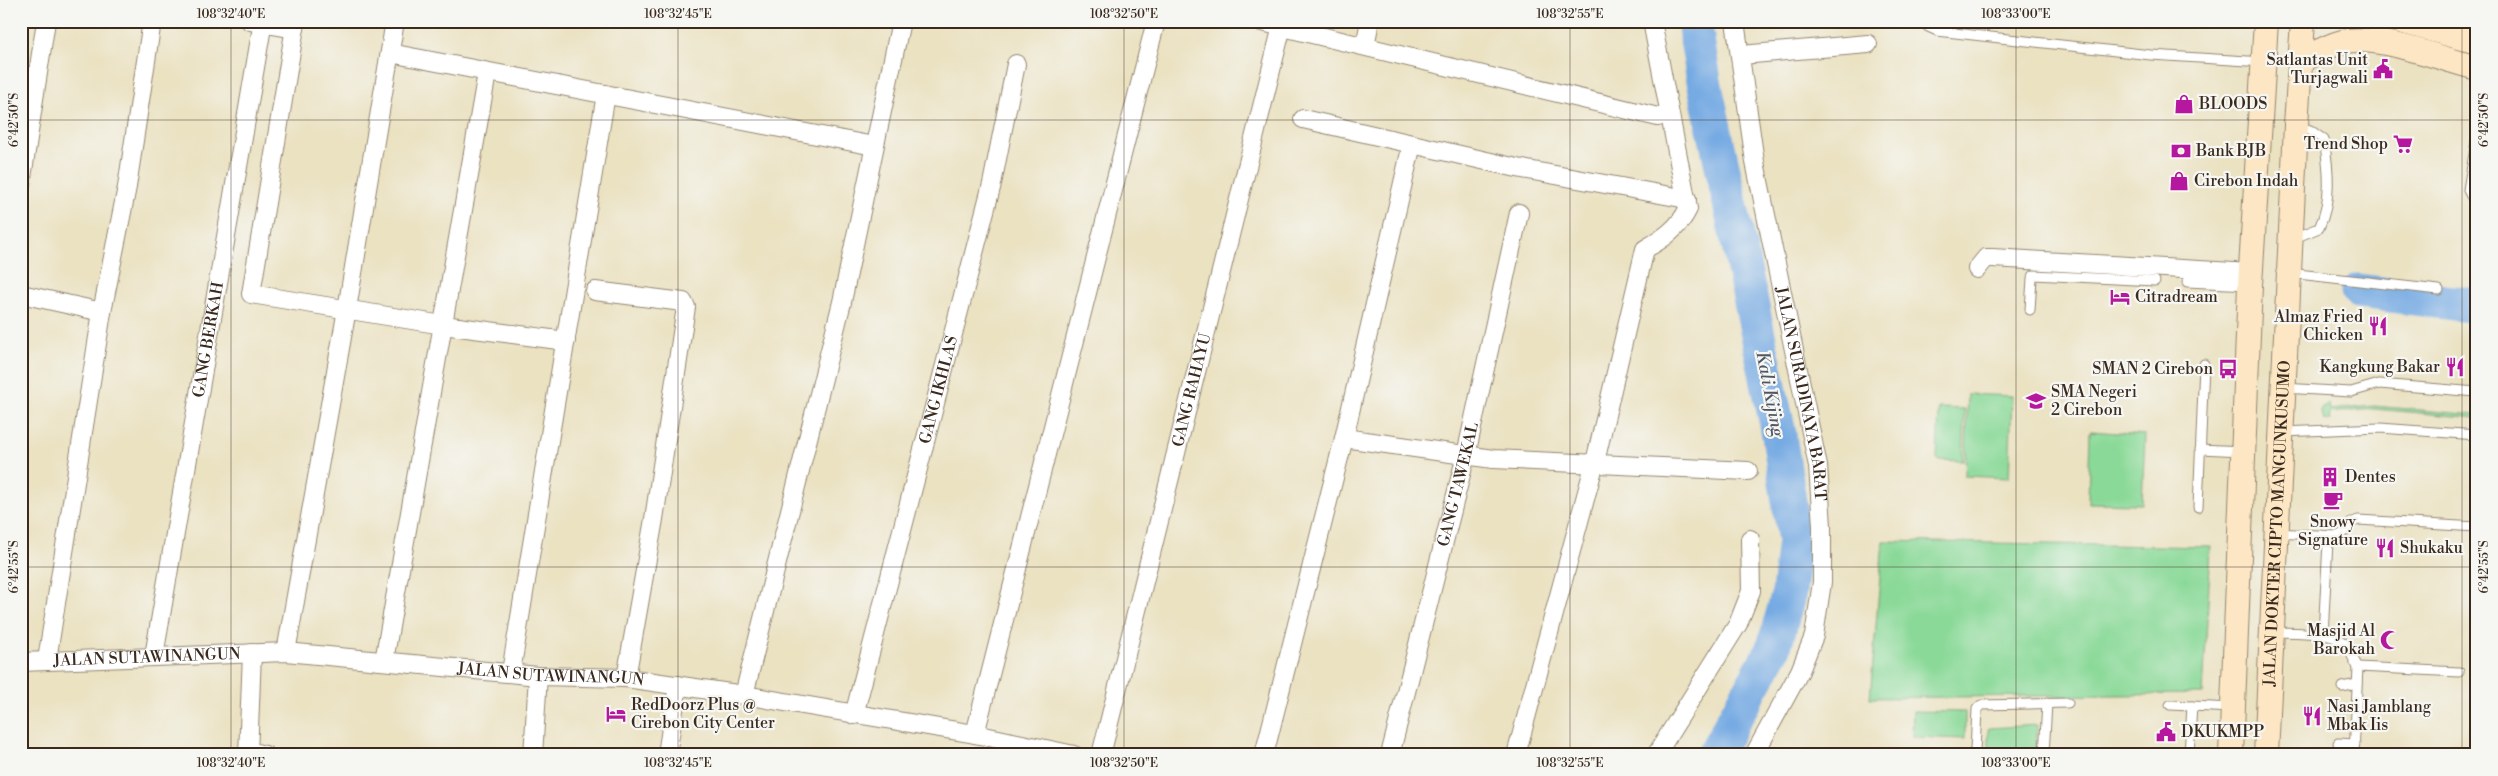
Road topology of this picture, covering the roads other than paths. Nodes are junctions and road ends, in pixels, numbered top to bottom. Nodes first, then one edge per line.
1 (46, 21) edge
2 (152, 21) edge
3 (395, 21) edge
4 (901, 21) edge
5 (1156, 21) edge
6 (1258, 21) edge
7 (1370, 21) edge
8 (1652, 21) edge
9 (1735, 21) edge
10 (1925, 21) edge
11 (2266, 21) edge
12 (2303, 21) edge
13 (2400, 21) edge
14 (258, 22) edge
15 (296, 25) edge
16 (1282, 26) junction
17 (2464, 33) edge
18 (1868, 44) dead end
19 (1365, 46) junction
20 (390, 53) junction
21 (1741, 55) junction
22 (2300, 61) junction
23 (2264, 62) junction
24 (1016, 64) dead end
25 (2477, 68) edge
26 (487, 73) junction
27 (606, 94) junction
28 (1658, 118) dead end
29 (1303, 119) dead end
30 (2296, 125) junction
31 (2477, 136) edge
32 (1412, 144) junction
33 (874, 146) junction
34 (21, 184) edge
35 (1687, 199) junction
36 (2477, 199) edge
37 (1519, 213) dead end
38 (2290, 240) junction
39 (1977, 269) dead end
40 (2289, 273) junction
41 (2251, 279) junction
42 (2155, 281) dead end
43 (2187, 282) dead end
44 (2439, 290) dead end
45 (595, 291) dead end
46 (21, 294) edge
47 (347, 309) junction
48 (2030, 310) dead end
49 (102, 312) junction
50 (443, 325) junction
51 (566, 342) junction
52 (2204, 364) dead end
53 (2283, 388) junction
54 (2477, 392) edge
55 (2281, 432) junction
56 (2477, 435) edge
57 (1344, 438) junction
58 (2200, 449) junction
59 (2243, 451) junction
60 (1466, 455) junction
61 (1595, 462) junction
62 (1748, 471) dead end
63 (2198, 507) dead end
64 (2477, 527) edge
65 (2276, 533) junction
66 (2321, 535) junction
67 (1750, 539) dead end
68 (2271, 632) junction
69 (2323, 635) junction
70 (252, 652) junction
71 (286, 652) junction
72 (154, 656) junction
73 (47, 660) junction
74 (384, 661) junction
75 (21, 662) edge
76 (2358, 667) junction
77 (511, 672) junction
78 (2459, 672) dead end
79 (538, 676) junction
80 (626, 678) junction
81 (2358, 684) junction
82 (678, 685) junction
83 (2342, 687) dead end
84 (744, 695) junction
85 (2047, 703) junction
86 (2068, 703) dead end
87 (2170, 705) dead end
88 (2192, 706) junction
89 (2233, 708) junction
90 (854, 715) junction
91 (975, 734) junction
92 (2338, 744) dead end
93 (2355, 744) junction
94 (2231, 747) edge
95 (2266, 748) edge
96 (248, 753) edge
97 (668, 754) edge
98 (265, 755) edge
99 (534, 755) edge
100 (1074, 755) edge
101 (1101, 755) edge
102 (1264, 755) edge
103 (1390, 755) edge
104 (1516, 755) edge
105 (1656, 755) edge
106 (1754, 755) edge
107 (1971, 755) edge
108 (2044, 755) edge
109 (2189, 755) edge
110 (2354, 755) edge

1 - 34 street
2 - 49 street
3 - 20 street
4 - 33 street
5 - 91 street
6 - 16 street
7 - 19 street
8 - 35 street
9 - 21 street, JALAN SURADINAYA BARAT
10 - 23 lane
11 - 23 main road
12 - 22 main road, JALAN DOKTER CIPTO MANGUNKUSUMO
13 - 17 main road
14 - 15 street
14 - 72 street, GANG BERKAH
15 - 47 street
16 - 19 street
16 - 101 street, GANG RAHAYU
18 - 21 street
19 - 28 street
20 - 26 street
20 - 47 street
21 - 106 street, JALAN SURADINAYA BARAT
22 - 25 main road
22 - 30 main road, JALAN DOKTER CIPTO MANGUNKUSUMO
23 - 41 main road
24 - 90 street, GANG IKHLAS
26 - 27 street
26 - 50 street
27 - 33 street
27 - 51 street
29 - 32 street
30 - 38 main road, JALAN DOKTER CIPTO MANGUNKUSUMO
30 - 38 lane
31 - 36 lane
32 - 35 street
32 - 57 street
33 - 84 street
35 - 61 street
37 - 60 street, GANG TAWEKAL
38 - 40 main road, JALAN DOKTER CIPTO MANGUNKUSUMO
39 - 41 street
40 - 44 lane
40 - 53 main road, JALAN DOKTER CIPTO MANGUNKUSUMO
41 - 43 lane
41 - 59 main road
42 - 48 lane
45 - 80 street
46 - 49 street
47 - 50 street
47 - 71 street
49 - 73 street
50 - 51 street
50 - 74 street
51 - 77 street
52 - 58 lane
53 - 54 lane
53 - 55 main road, JALAN DOKTER CIPTO MANGUNKUSUMO
55 - 56 lane
55 - 65 main road, JALAN DOKTER CIPTO MANGUNKUSUMO
57 - 60 street
57 - 102 street
58 - 59 lane
58 - 63 lane
59 - 89 main road
60 - 61 street
60 - 103 street, GANG TAWEKAL
61 - 62 street
61 - 104 street
64 - 66 lane
65 - 66 lane
65 - 68 main road, JALAN DOKTER CIPTO MANGUNKUSUMO
66 - 69 lane
67 - 105 street
68 - 69 lane
68 - 95 main road, JALAN DOKTER CIPTO MANGUNKUSUMO
69 - 76 lane
70 - 71 street, JALAN SUTAWINANGUN
70 - 72 street, JALAN SUTAWINANGUN
70 - 96 street
71 - 74 street, JALAN SUTAWINANGUN
72 - 73 street, JALAN SUTAWINANGUN
73 - 75 street, JALAN SUTAWINANGUN
74 - 77 street, JALAN SUTAWINANGUN
76 - 78 lane
76 - 81 lane
77 - 79 street, JALAN SUTAWINANGUN
79 - 80 street, JALAN SUTAWINANGUN
79 - 99 street
80 - 82 street, JALAN SUTAWINANGUN
81 - 83 lane
81 - 93 lane
82 - 84 street, JALAN SUTAWINANGUN
82 - 97 street
84 - 90 street, JALAN SUTAWINANGUN
85 - 86 lane
85 - 107 lane
85 - 108 lane
87 - 88 lane
88 - 89 lane
88 - 109 lane
89 - 94 main road
90 - 91 street, JALAN SUTAWINANGUN
91 - 100 street, JALAN SUTAWINANGUN
92 - 93 lane
93 - 110 lane
94 - 95 main road
96 - 98 street

